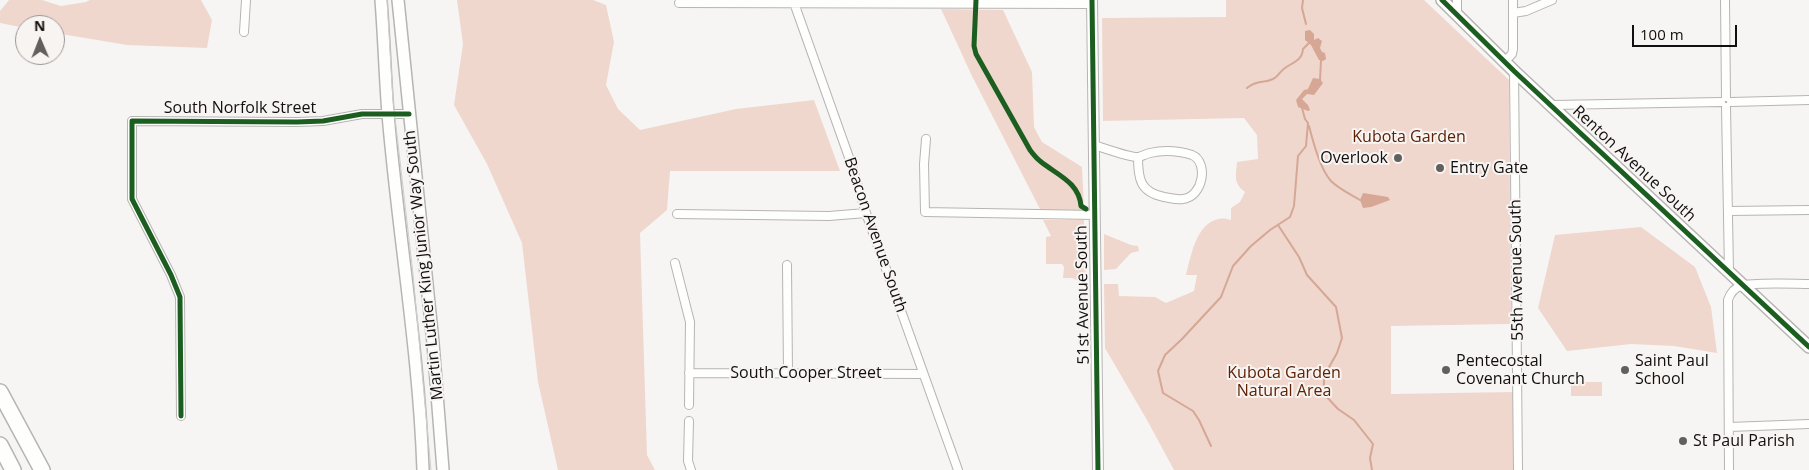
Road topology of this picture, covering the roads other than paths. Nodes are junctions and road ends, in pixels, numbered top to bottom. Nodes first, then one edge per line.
1 (246, 0) edge
2 (381, 0) edge
3 (398, 0) edge
4 (1442, 0) edge
5 (1457, 0) edge
6 (1513, 0) edge
7 (1552, 0) edge
8 (1725, 0) edge
9 (793, 2) edge
10 (1092, 2) edge
11 (679, 3) dead end
12 (1513, 13) junction
13 (1457, 14) junction
14 (244, 32) dead end
15 (1505, 61) junction
16 (1514, 70) junction
17 (1809, 100) edge
18 (1726, 102) junction
19 (1554, 106) junction
20 (388, 114) junction
21 (408, 114) junction
22 (926, 139) dead end
23 (1094, 146) junction
24 (1138, 157) junction
25 (1728, 210) junction
26 (1809, 210) edge
27 (866, 213) junction
28 (677, 214) dead end
29 (1094, 215) junction
30 (675, 263) dead end
31 (787, 265) dead end
32 (1729, 271) junction
33 (1809, 284) edge
34 (1742, 285) junction
35 (1809, 347) edge
36 (689, 373) junction
37 (788, 373) junction
38 (923, 374) junction
39 (0, 392) edge
40 (689, 405) dead end
41 (181, 416) dead end
42 (689, 421) dead end
43 (1809, 424) edge
44 (1729, 427) junction
45 (0, 445) edge
46 (13, 470) edge
47 (42, 470) edge
48 (422, 470) edge
49 (443, 470) edge
50 (691, 470) edge
51 (958, 470) edge
52 (1098, 470) edge
53 (1518, 470) edge
54 (1729, 470) edge

1 - 14 street
2 - 20 main road, Martin Luther King Junior Way South
3 - 21 main road, Martin Luther King Junior Way South
4 - 13 main road, Renton Avenue South
5 - 13 street
6 - 12 street
7 - 12 street
8 - 18 street
9 - 10 street
9 - 11 street
9 - 27 street, Beacon Avenue South
10 - 23 street, 51st Avenue South
12 - 15 street
13 - 15 main road, Renton Avenue South
15 - 16 main road, Renton Avenue South
16 - 19 main road, Renton Avenue South
16 - 53 street, 55th Avenue South
17 - 18 street
18 - 19 street
18 - 25 street
19 - 32 main road, Renton Avenue South
20 - 21 street, South Norfolk Street
20 - 41 street, South Norfolk Street
20 - 48 main road, Martin Luther King Junior Way South
21 - 49 main road, Martin Luther King Junior Way South
22 - 29 street
23 - 24 street
23 - 29 street, 51st Avenue South
24 - 24 street
25 - 26 street
25 - 32 street
27 - 28 street
27 - 38 street, Beacon Avenue South
29 - 52 street, 51st Avenue South
30 - 36 street
31 - 37 street
32 - 34 main road, Renton Avenue South
33 - 34 street
34 - 35 main road, Renton Avenue South
34 - 44 street
36 - 37 street, South Cooper Street
36 - 40 street
37 - 38 street, South Cooper Street
38 - 51 street, Beacon Avenue South
39 - 47 highway
42 - 50 street
43 - 44 street
44 - 54 street
45 - 46 highway

